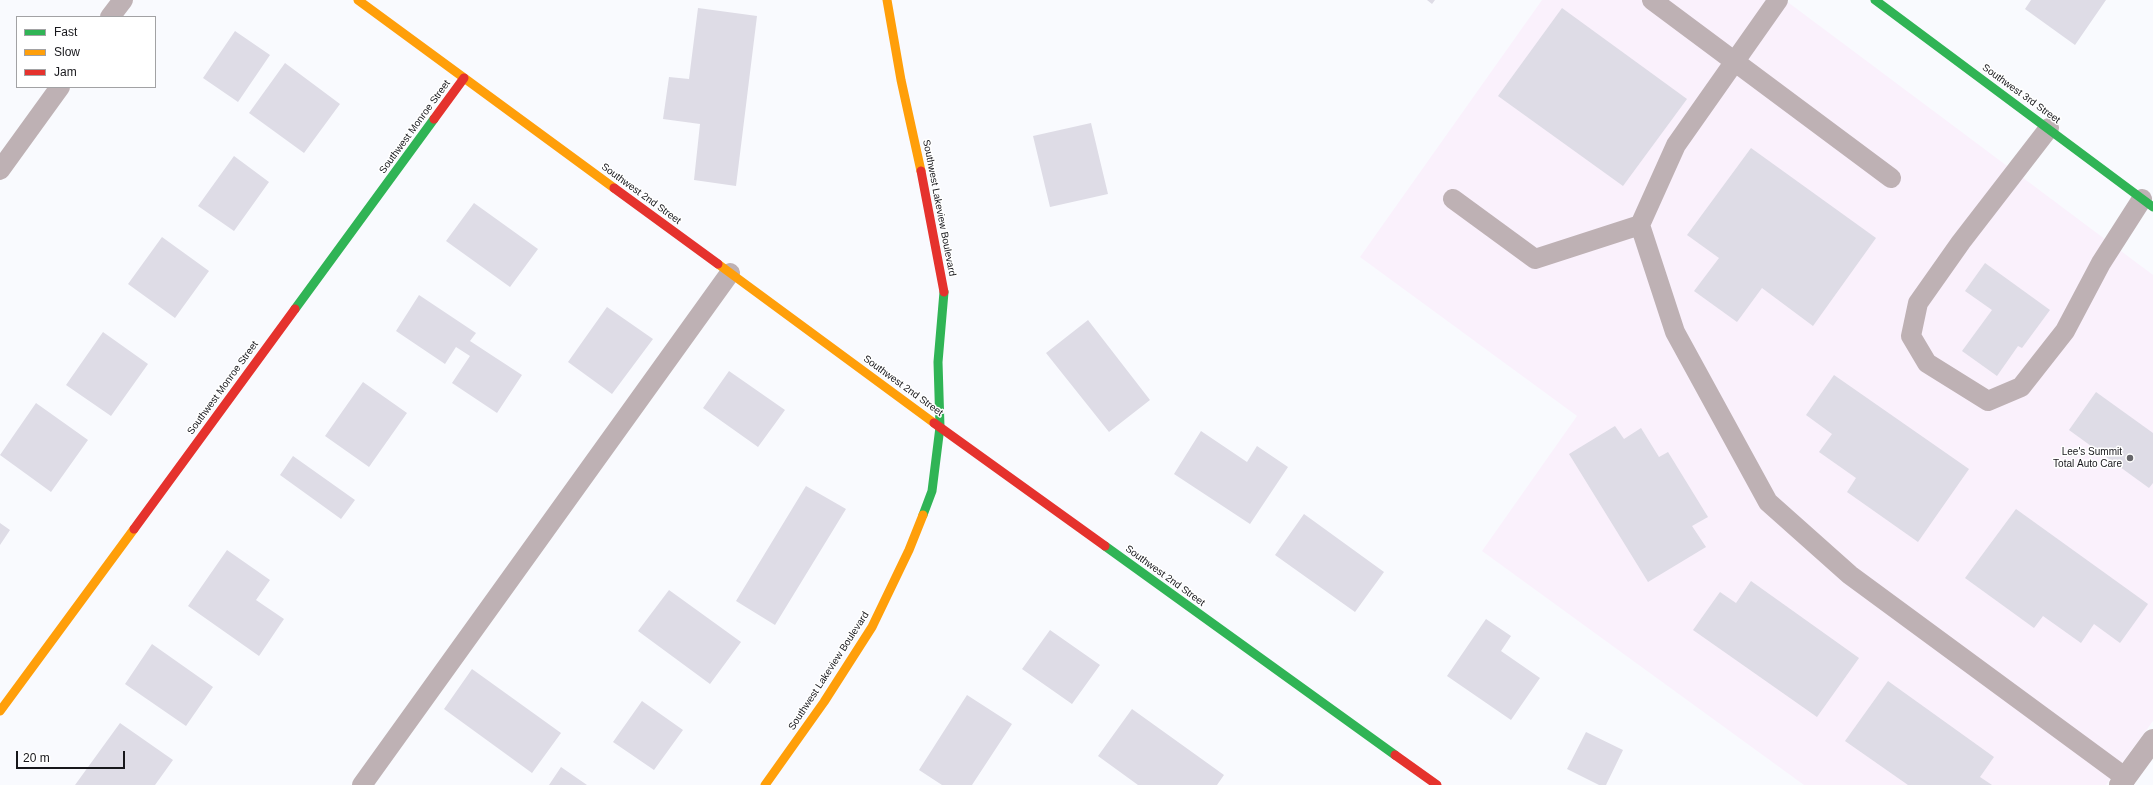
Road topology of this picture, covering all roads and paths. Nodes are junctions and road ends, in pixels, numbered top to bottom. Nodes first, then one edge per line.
1 (123, 0) edge
2 (358, 0) edge
3 (887, 0) edge
4 (1652, 0) edge
5 (1778, 0) edge
6 (1874, 0) edge
7 (111, 16) edge
8 (1734, 61) junction
9 (464, 78) junction
10 (59, 88) edge
11 (2049, 128) junction
12 (0, 170) edge
13 (1891, 178) dead end
14 (1453, 199) dead end
15 (2148, 203) edge
16 (1640, 226) junction
17 (730, 273) junction
18 (940, 427) junction
19 (0, 711) edge
20 (2153, 740) edge
21 (2123, 781) edge
22 (362, 785) edge
23 (765, 785) edge
24 (1438, 785) edge

1 - 7 lane
2 - 9 street, Southwest 2nd Street
3 - 18 street, Southwest Lakeview Boulevard
4 - 8 lane
5 - 8 lane
6 - 11 street, Southwest 3rd Street
8 - 13 lane
8 - 16 lane
9 - 17 street, Southwest 2nd Street
9 - 19 street, Southwest Monroe Street
10 - 12 lane
11 - 15 street, Southwest 3rd Street
11 - 15 lane
14 - 16 lane
16 - 21 lane
17 - 18 street, Southwest 2nd Street
17 - 22 lane
18 - 23 street, Southwest Lakeview Boulevard
18 - 24 street, Southwest 2nd Street
20 - 21 street

